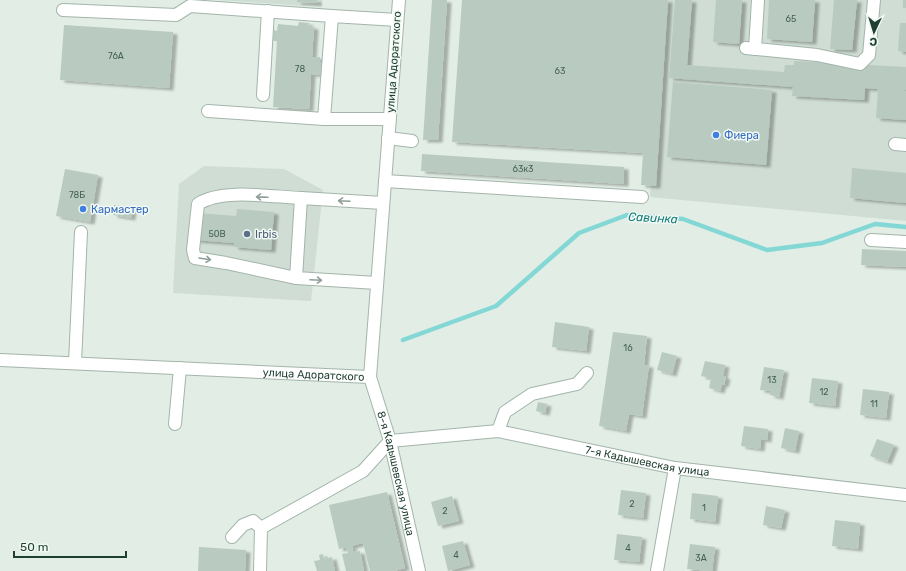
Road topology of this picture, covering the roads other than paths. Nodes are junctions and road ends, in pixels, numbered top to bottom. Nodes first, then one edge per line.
1 (399, 0) edge
2 (758, 0) edge
3 (874, 0) edge
4 (63, 10) dead end
5 (268, 11) junction
6 (332, 16) junction
7 (397, 20) junction
8 (263, 95) dead end
9 (208, 110) dead end
10 (324, 119) junction
11 (390, 119) junction
12 (388, 138) junction
13 (412, 141) dead end
14 (385, 181) junction
15 (642, 197) dead end
16 (301, 198) junction
17 (383, 203) junction
18 (81, 232) dead end
19 (871, 240) dead end
20 (906, 242) edge
21 (296, 278) junction
22 (377, 283) junction
23 (0, 360) edge
24 (75, 363) junction
25 (180, 368) junction
26 (587, 373) dead end
27 (370, 377) junction
28 (175, 424) dead end
29 (498, 430) junction
30 (390, 441) junction
31 (675, 468) junction
32 (906, 495) edge
33 (261, 528) junction
34 (232, 537) dead end
35 (260, 571) edge
36 (420, 571) edge
37 (657, 571) edge

1 - 7 street, улица Адоратского
2 - 3 street
4 - 5 street
5 - 6 street
5 - 8 street
6 - 7 street
6 - 10 street
7 - 11 street, улица Адоратского
9 - 10 street
10 - 11 street
11 - 12 street, улица Адоратского
12 - 13 street
12 - 14 street, улица Адоратского
14 - 15 street
14 - 17 street, улица Адоратского
17 -> 16 street
16 - 21 street
16 -> 21 street
17 - 22 street, улица Адоратского
18 - 24 street
19 - 20 street
21 -> 22 street
22 - 27 street, улица Адоратского
23 - 24 street, улица Адоратского
24 - 25 street, улица Адоратского
25 - 27 street, улица Адоратского
25 - 28 street
26 - 29 street
27 - 30 street, 8-я Кадышевская улица
29 - 30 street, 7-я Кадышевская улица
29 - 31 street, 7-я Кадышевская улица
30 - 33 street
30 - 36 street, 8-я Кадышевская улица
31 - 32 street, 7-я Кадышевская улица
31 - 37 street
33 - 34 street
33 - 35 street

